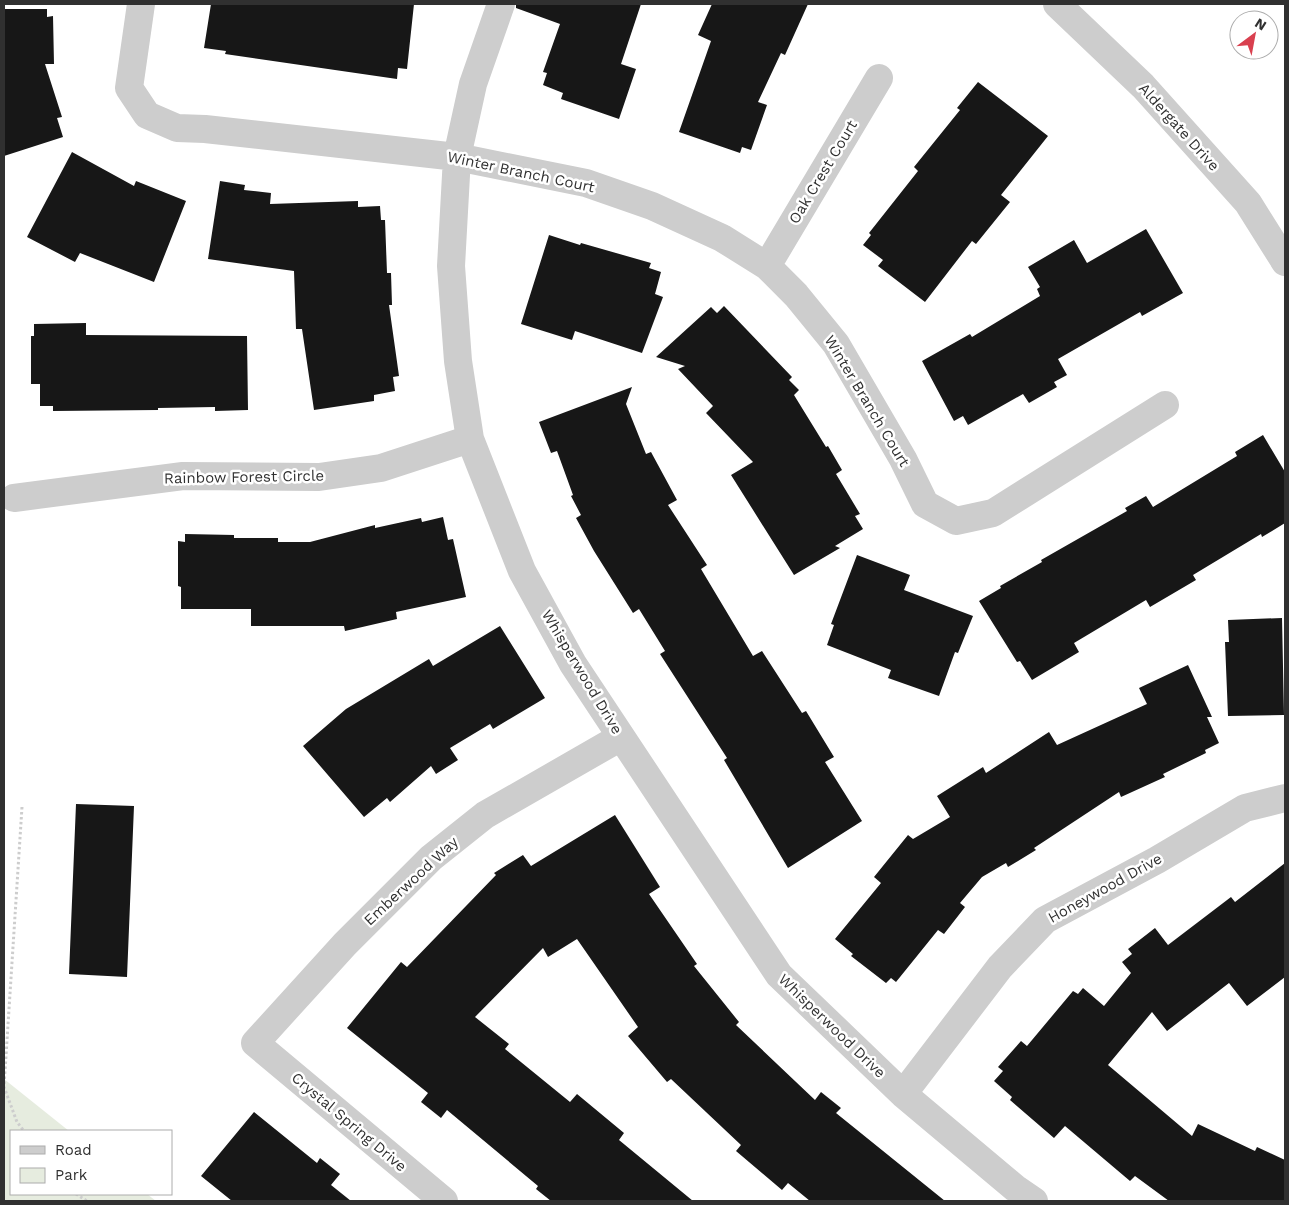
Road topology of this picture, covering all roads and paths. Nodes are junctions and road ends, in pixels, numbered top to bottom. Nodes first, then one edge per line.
1 (141, 4) edge
2 (501, 4) edge
3 (1057, 4) edge
4 (880, 78) dead end
5 (458, 157) junction
6 (1285, 262) edge
7 (767, 266) junction
8 (1165, 405) dead end
9 (470, 439) junction
10 (14, 498) dead end
11 (621, 737) junction
12 (1285, 798) edge
13 (22, 807) dead end
14 (255, 1043) joint
15 (903, 1094) junction
16 (23, 1130) edge
17 (444, 1201) edge
18 (1034, 1201) edge

1 - 5 street, Winter Branch Court
2 - 5 street, Whisperwood Drive
3 - 6 street, Aldergate Drive
4 - 7 street, Oak Crest Court
5 - 7 street, Winter Branch Court
5 - 9 street, Whisperwood Drive
7 - 8 street, Winter Branch Court
9 - 10 street, Rainbow Forest Circle
9 - 11 street, Whisperwood Drive
11 - 14 street, Emberwood Way
11 - 15 street, Whisperwood Drive
12 - 15 street, Honeywood Drive
13 - 16 path
14 - 17 street, Crystal Spring Drive
15 - 18 street, Whisperwood Drive

